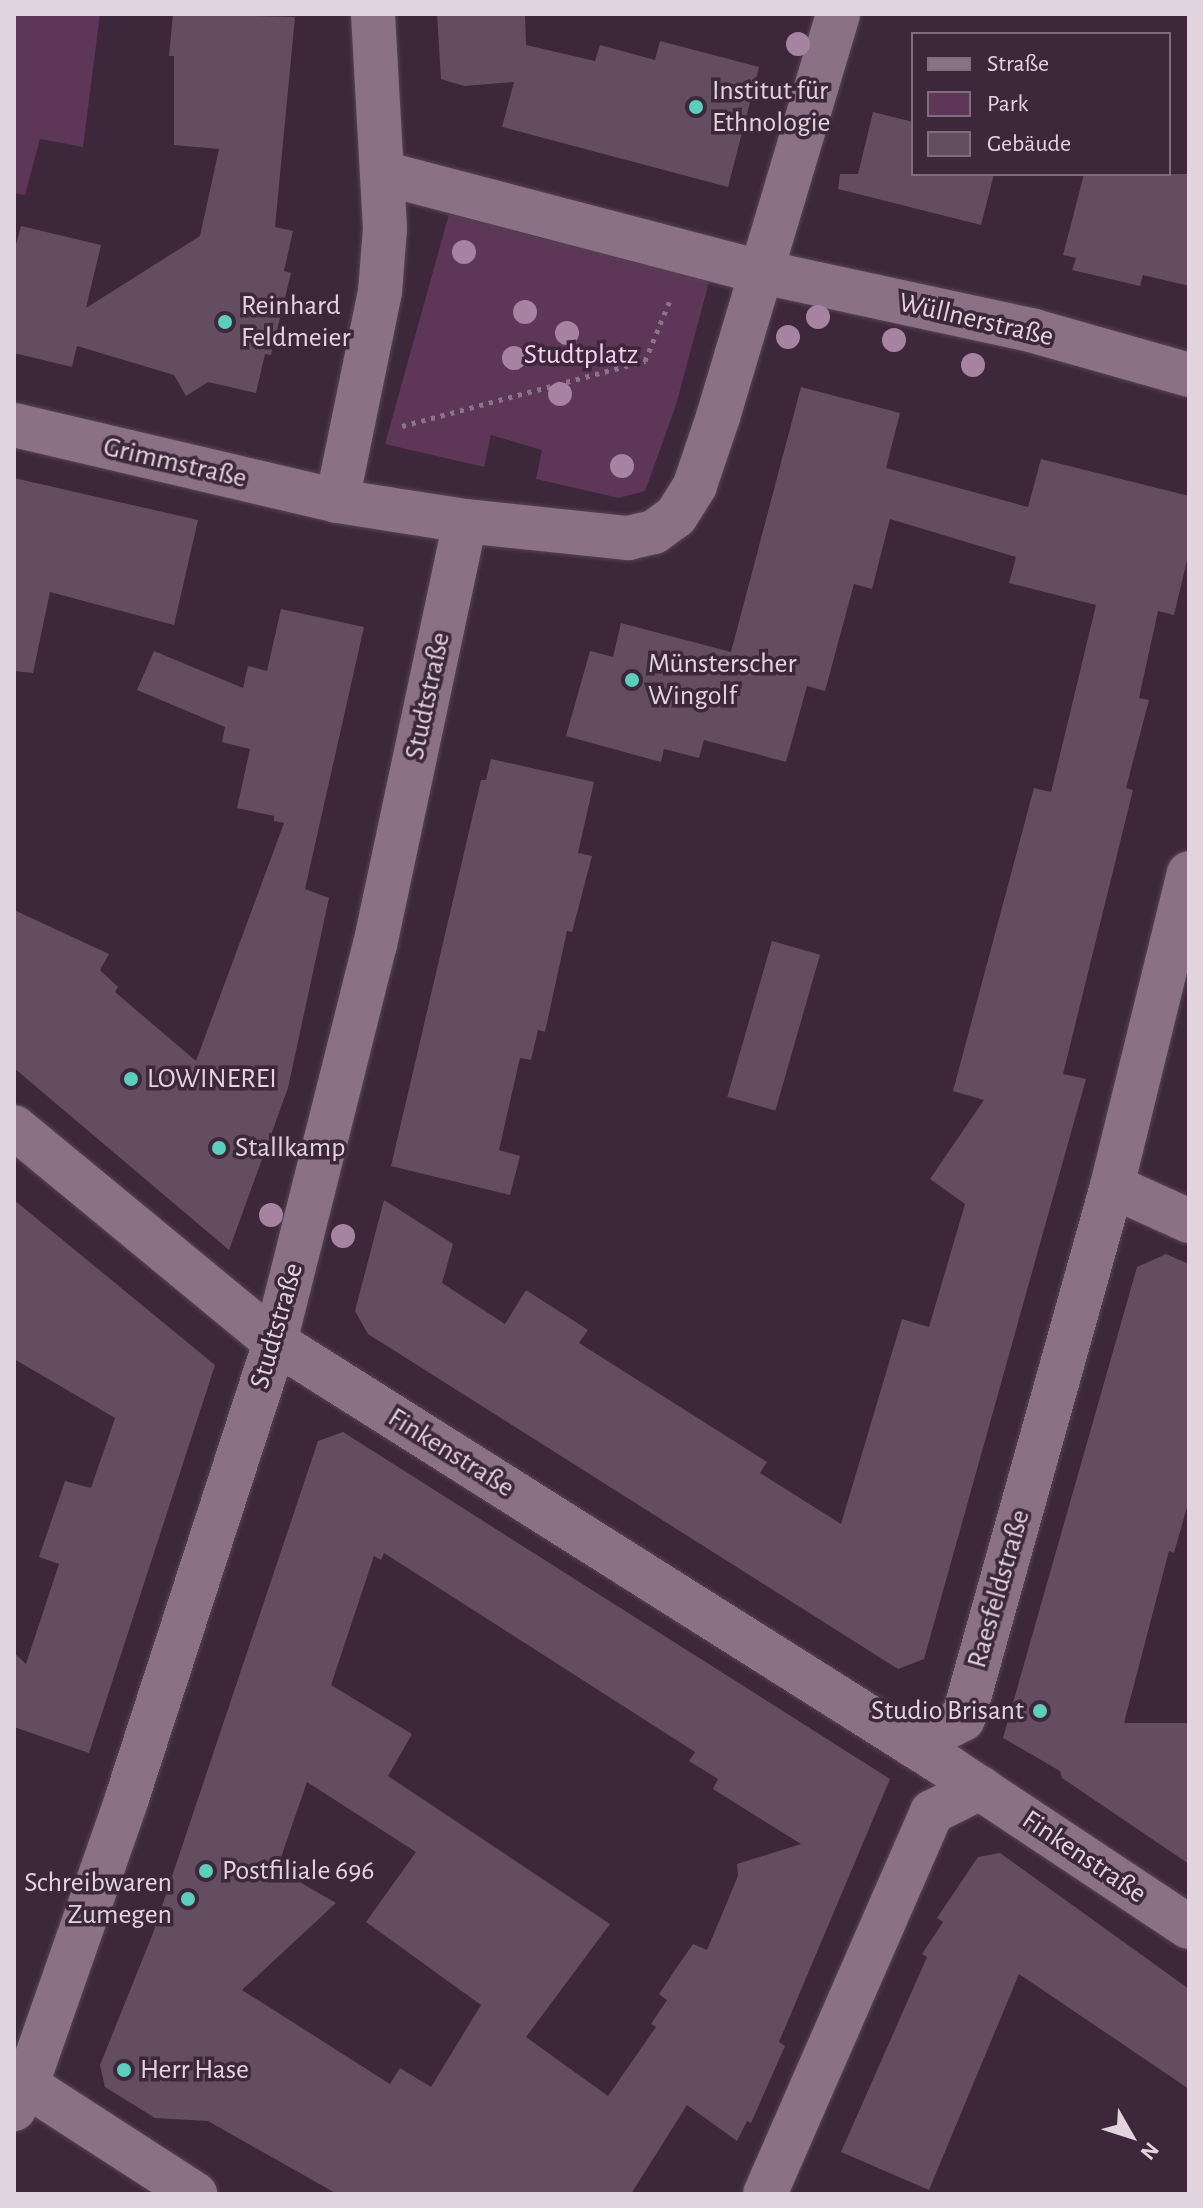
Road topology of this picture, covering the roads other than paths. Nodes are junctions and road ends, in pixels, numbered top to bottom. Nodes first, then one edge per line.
1 (373, 14) edge
2 (838, 14) edge
3 (383, 173) junction
4 (761, 272) junction
5 (1189, 375) edge
6 (14, 425) edge
7 (337, 501) junction
8 (465, 521) junction
9 (1189, 873) edge
10 (14, 1127) edge
11 (1112, 1186) junction
12 (1189, 1221) edge
13 (275, 1342) junction
14 (947, 1767) junction
15 (1189, 1927) edge
16 (18, 2091) edge
17 (195, 2194) edge
18 (765, 2194) edge

1 - 3 street
2 - 4 street
3 - 4 street
3 - 7 street
4 - 5 street, Wüllnerstraße
4 - 8 street
6 - 7 street, Grimmstraße
7 - 8 street
8 - 13 street, Studtstraße
9 - 11 street, Raesfeldstraße
10 - 13 street, Finkenstraße
11 - 12 street
11 - 14 street, Raesfeldstraße
13 - 14 street, Finkenstraße
13 - 16 street, Studtstraße
14 - 15 street, Finkenstraße
14 - 18 street, Raesfeldstraße
16 - 17 street

